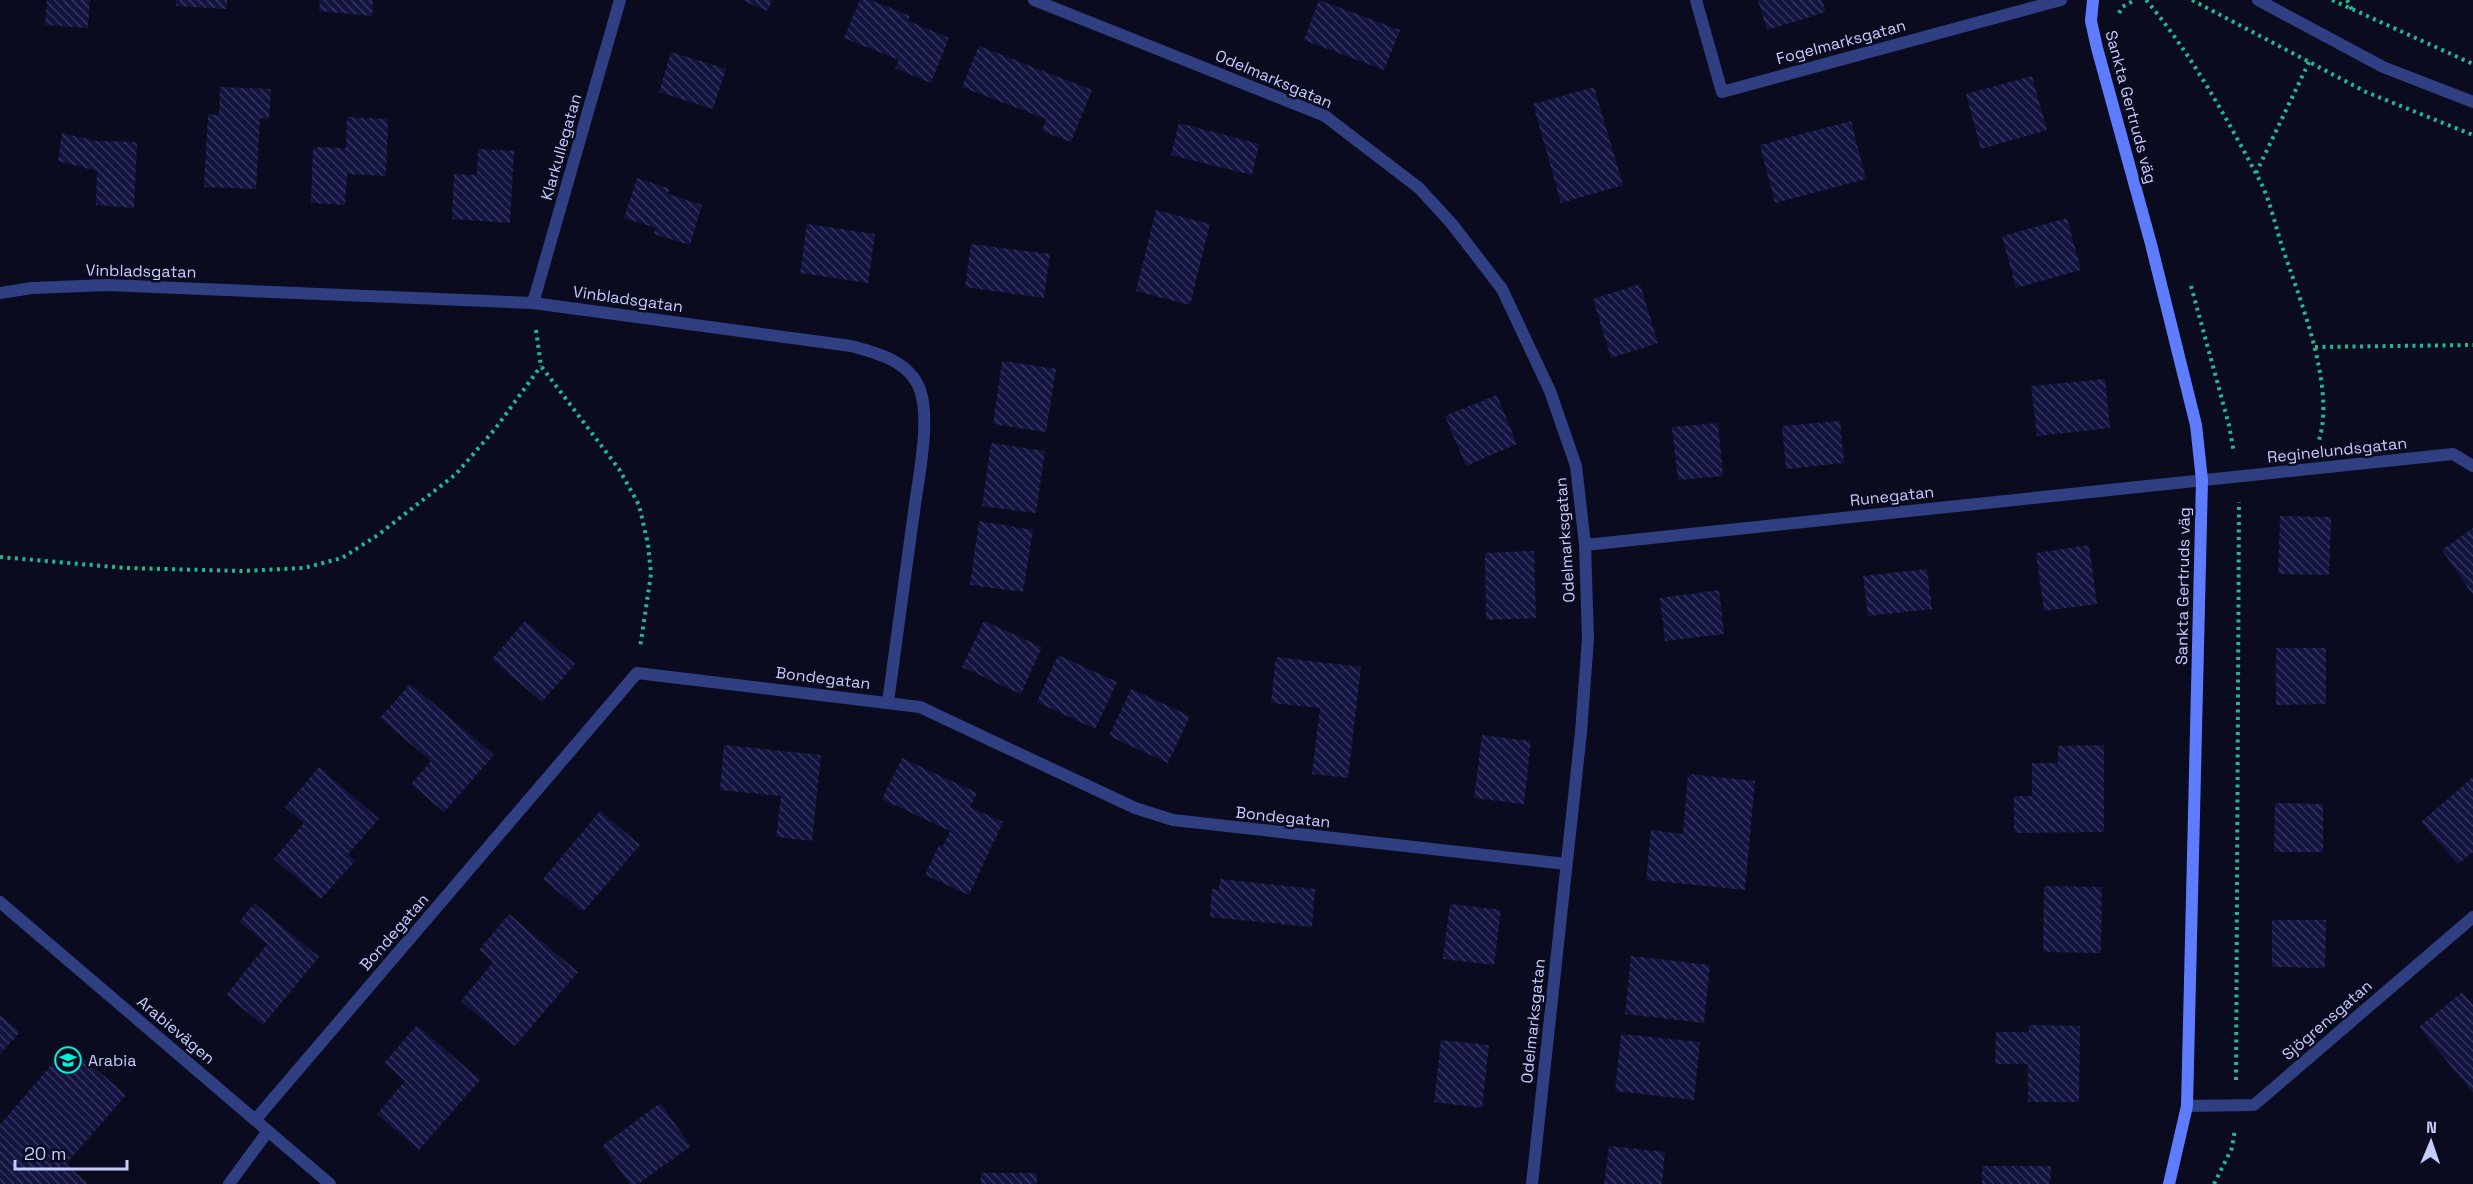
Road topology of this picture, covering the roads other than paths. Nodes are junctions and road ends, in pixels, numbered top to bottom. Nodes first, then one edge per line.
1 (620, 0) edge
2 (1034, 0) edge
3 (1695, 0) edge
4 (2061, 0) edge
5 (2093, 0) edge
6 (2258, 0) edge
7 (2473, 102) edge
8 (0, 293) edge
9 (533, 303) junction
10 (2473, 466) edge
11 (2202, 480) junction
12 (1585, 545) junction
13 (888, 702) junction
14 (1566, 864) junction
15 (0, 902) edge
16 (2473, 916) edge
17 (2187, 1106) junction
18 (255, 1120) junction
19 (268, 1131) junction
20 (229, 1184) edge
21 (330, 1184) edge
22 (1532, 1184) edge
23 (2169, 1184) edge

1 - 9 street, Klarkullegatan
2 - 12 street, Odelmarksgatan
3 - 4 street, Fogelmarksgatan
5 - 11 street, Sankta Gertruds väg
6 - 7 street
8 - 9 street, Vinbladsgatan
9 - 13 street, Vinbladsgatan
10 - 11 street, Reginelundsgatan
11 - 12 street, Runegatan
11 - 17 street, Sankta Gertruds väg
12 - 14 street, Odelmarksgatan
13 - 14 street, Bondegatan
13 - 18 street, Bondegatan
14 - 22 street, Odelmarksgatan
15 - 18 street, Arabievägen
16 - 17 street, Sjögrensgatan
17 - 23 street, Sankta Gertruds väg
18 - 19 street, Arabievägen
19 - 20 street
19 - 21 street, Arabievägen

